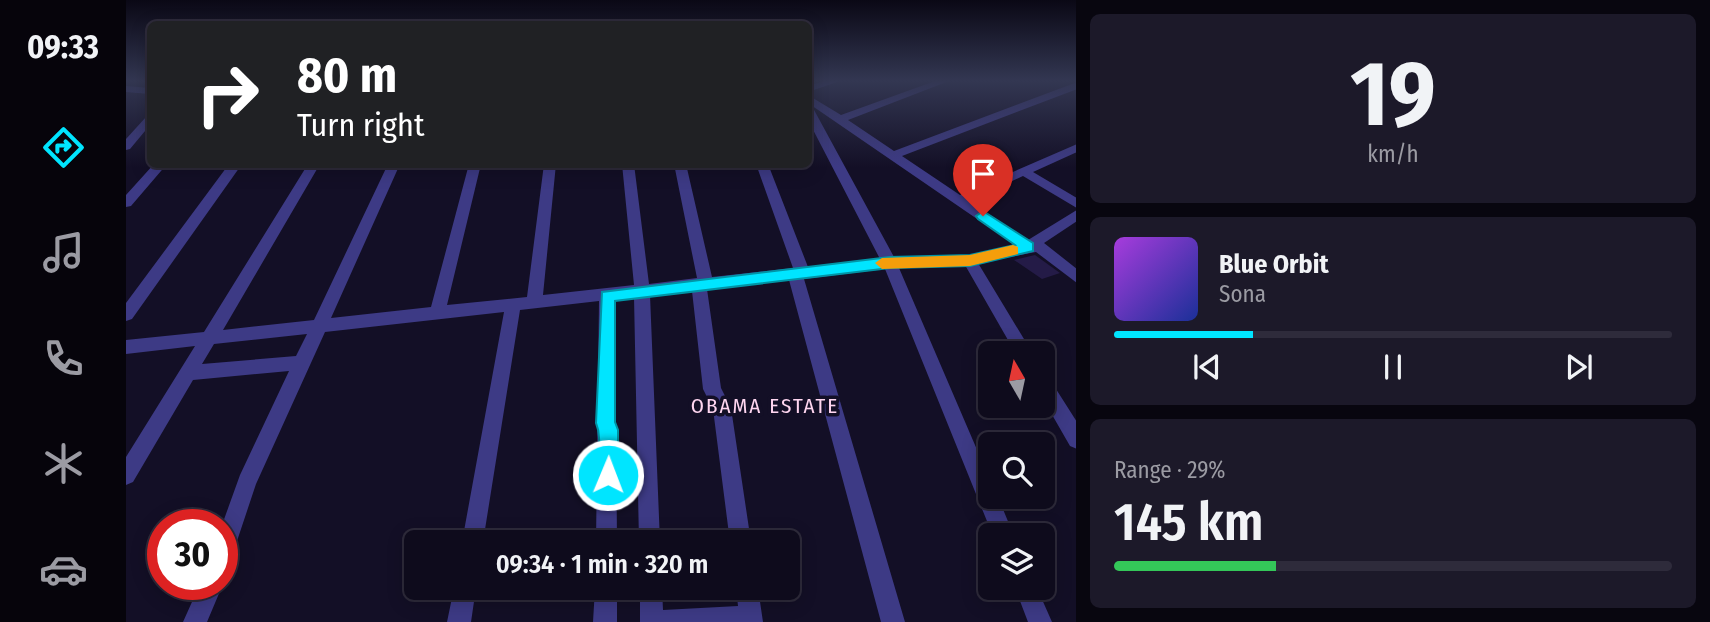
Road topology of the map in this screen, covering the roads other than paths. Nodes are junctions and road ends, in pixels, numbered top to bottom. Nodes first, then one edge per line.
1 (824, 110) edge
2 (865, 110) edge
3 (1011, 110) edge
4 (812, 116) edge
5 (838, 120) junction
6 (126, 130) edge
7 (146, 130) edge
8 (126, 146) edge
9 (1075, 149) edge
10 (894, 155) junction
11 (157, 168) edge
12 (233, 168) edge
13 (312, 168) edge
14 (392, 168) edge
15 (474, 168) edge
16 (550, 168) edge
17 (628, 168) edge
18 (682, 168) edge
19 (763, 168) edge
20 (1023, 171) junction
21 (960, 200) junction
22 (126, 203) edge
23 (1076, 204) edge
24 (1076, 215) edge
25 (1028, 247) junction
26 (970, 260) junction
27 (890, 262) junction
28 (799, 274) junction
29 (1076, 278) edge
30 (703, 285) junction
31 (642, 291) junction
32 (607, 296) junction
33 (534, 303) junction
34 (513, 306) junction
35 (437, 314) junction
36 (126, 315) edge
37 (320, 326) junction
38 (211, 337) junction
39 (1017, 341) edge
40 (126, 347) edge
41 (302, 363) junction
42 (187, 373) junction
43 (1055, 404) edge
44 (1076, 440) edge
45 (126, 475) edge
46 (238, 509) edge
47 (999, 523) edge
48 (475, 530) edge
49 (607, 530) edge
50 (650, 530) edge
51 (739, 530) edge
52 (205, 600) edge
53 (463, 600) edge
54 (606, 600) edge
55 (651, 600) edge
56 (749, 600) edge
57 (1031, 600) edge
58 (751, 619) edge
59 (195, 622) edge
60 (459, 622) edge
61 (605, 622) edge
62 (652, 622) edge
63 (893, 622) edge
64 (1040, 622) edge

1 - 5 street
2 - 5 street
3 - 10 street
4 - 27 street
5 - 10 street
6 - 7 street
7 - 8 street
9 - 20 street
10 - 21 street
11 - 22 street
12 - 36 street
13 - 38 street
14 - 37 street
15 - 35 street
16 - 33 street
17 - 31 street
18 - 30 street
19 - 28 street
20 - 21 street
20 - 23 street
21 - 25 street
24 - 25 street
25 - 26 street
25 - 29 street
26 - 27 street
26 - 39 street
27 - 28 street
27 - 47 street
28 - 30 street
28 - 63 street
30 - 31 street
30 - 51 street
31 - 32 street
31 - 50 street
32 - 33 street
32 - 49 street
33 - 34 street
34 - 35 street
34 - 48 street
35 - 37 street
37 - 38 street
37 - 41 street
38 - 40 street
38 - 42 street
41 - 42 street
41 - 46 street
42 - 45 street
43 - 44 street
52 - 59 street
53 - 60 street
54 - 61 street
55 - 62 street
56 - 58 street
57 - 64 street
58 - 62 street

